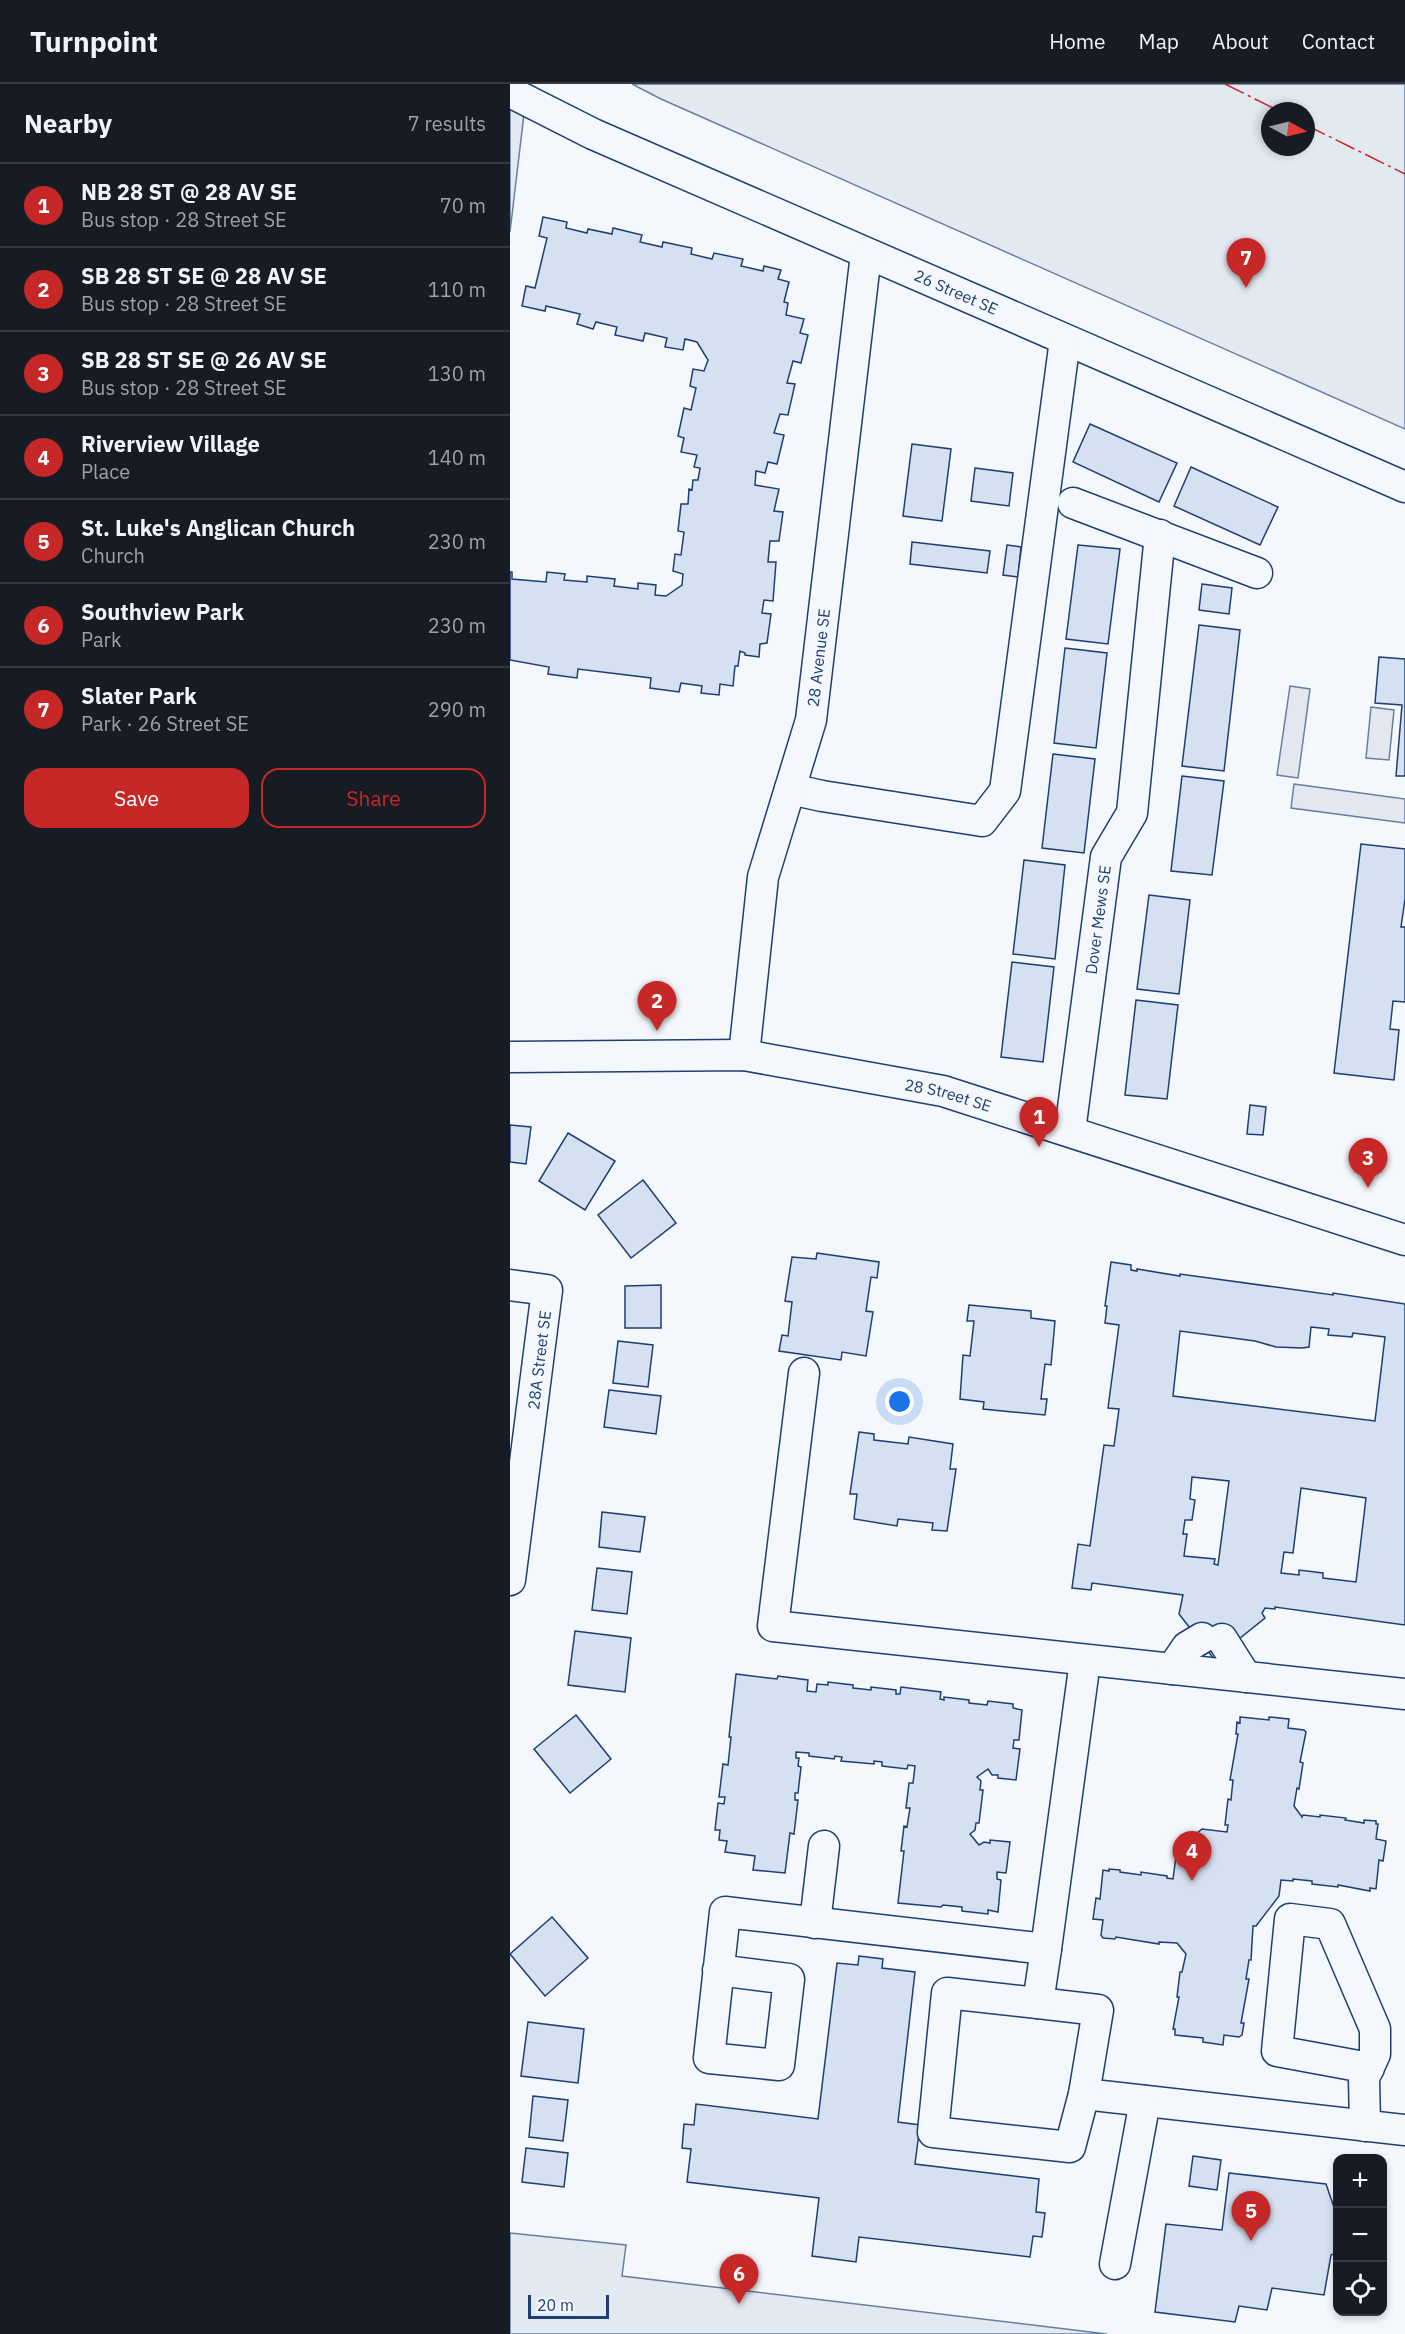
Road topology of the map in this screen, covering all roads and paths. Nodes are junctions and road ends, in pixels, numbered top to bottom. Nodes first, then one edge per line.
1 (510, 92) edge
2 (866, 254) junction
3 (1065, 340) junction
4 (1405, 487) edge
5 (1073, 504) dead end
6 (1160, 535) junction
7 (1257, 573) dead end
8 (790, 789) junction
9 (744, 1055) junction
10 (510, 1057) edge
11 (1070, 1131) junction
12 (1405, 1240) edge
13 (510, 1285) edge
14 (804, 1373) dead end
15 (510, 1580) edge
16 (1085, 1660) junction
17 (1172, 1669) junction
18 (1246, 1677) junction
19 (1405, 1694) edge
20 (824, 1845) dead end
21 (815, 1923) junction
22 (1046, 1949) junction
23 (718, 1970) dead end
24 (1038, 2003) junction
25 (1369, 2068) junction
26 (1084, 2094) junction
27 (1145, 2101) junction
28 (1365, 2126) junction
29 (1405, 2130) edge
30 (1115, 2264) dead end

1 - 2 street, 26 Street SE
2 - 3 street, 26 Street SE
2 - 8 street, 28 Avenue SE
3 - 4 street, 26 Street SE
3 - 8 street
5 - 6 street
6 - 7 street
6 - 11 street, Dover Mews SE
8 - 9 street, 28 Avenue SE
9 - 10 street, 28 Street SE
9 - 11 street, 28 Street SE
11 - 12 street, 28 Street SE
13 - 15 street, 28A Street SE
14 - 16 street
16 - 17 street
16 - 22 street
17 - 18 street
17 - 18 street
18 - 19 street
20 - 21 street
21 - 22 street
21 - 23 street
22 - 24 street
24 - 26 street
24 - 26 street
25 - 25 street
25 - 28 street
26 - 27 street
27 - 28 street
27 - 30 street
28 - 29 street

